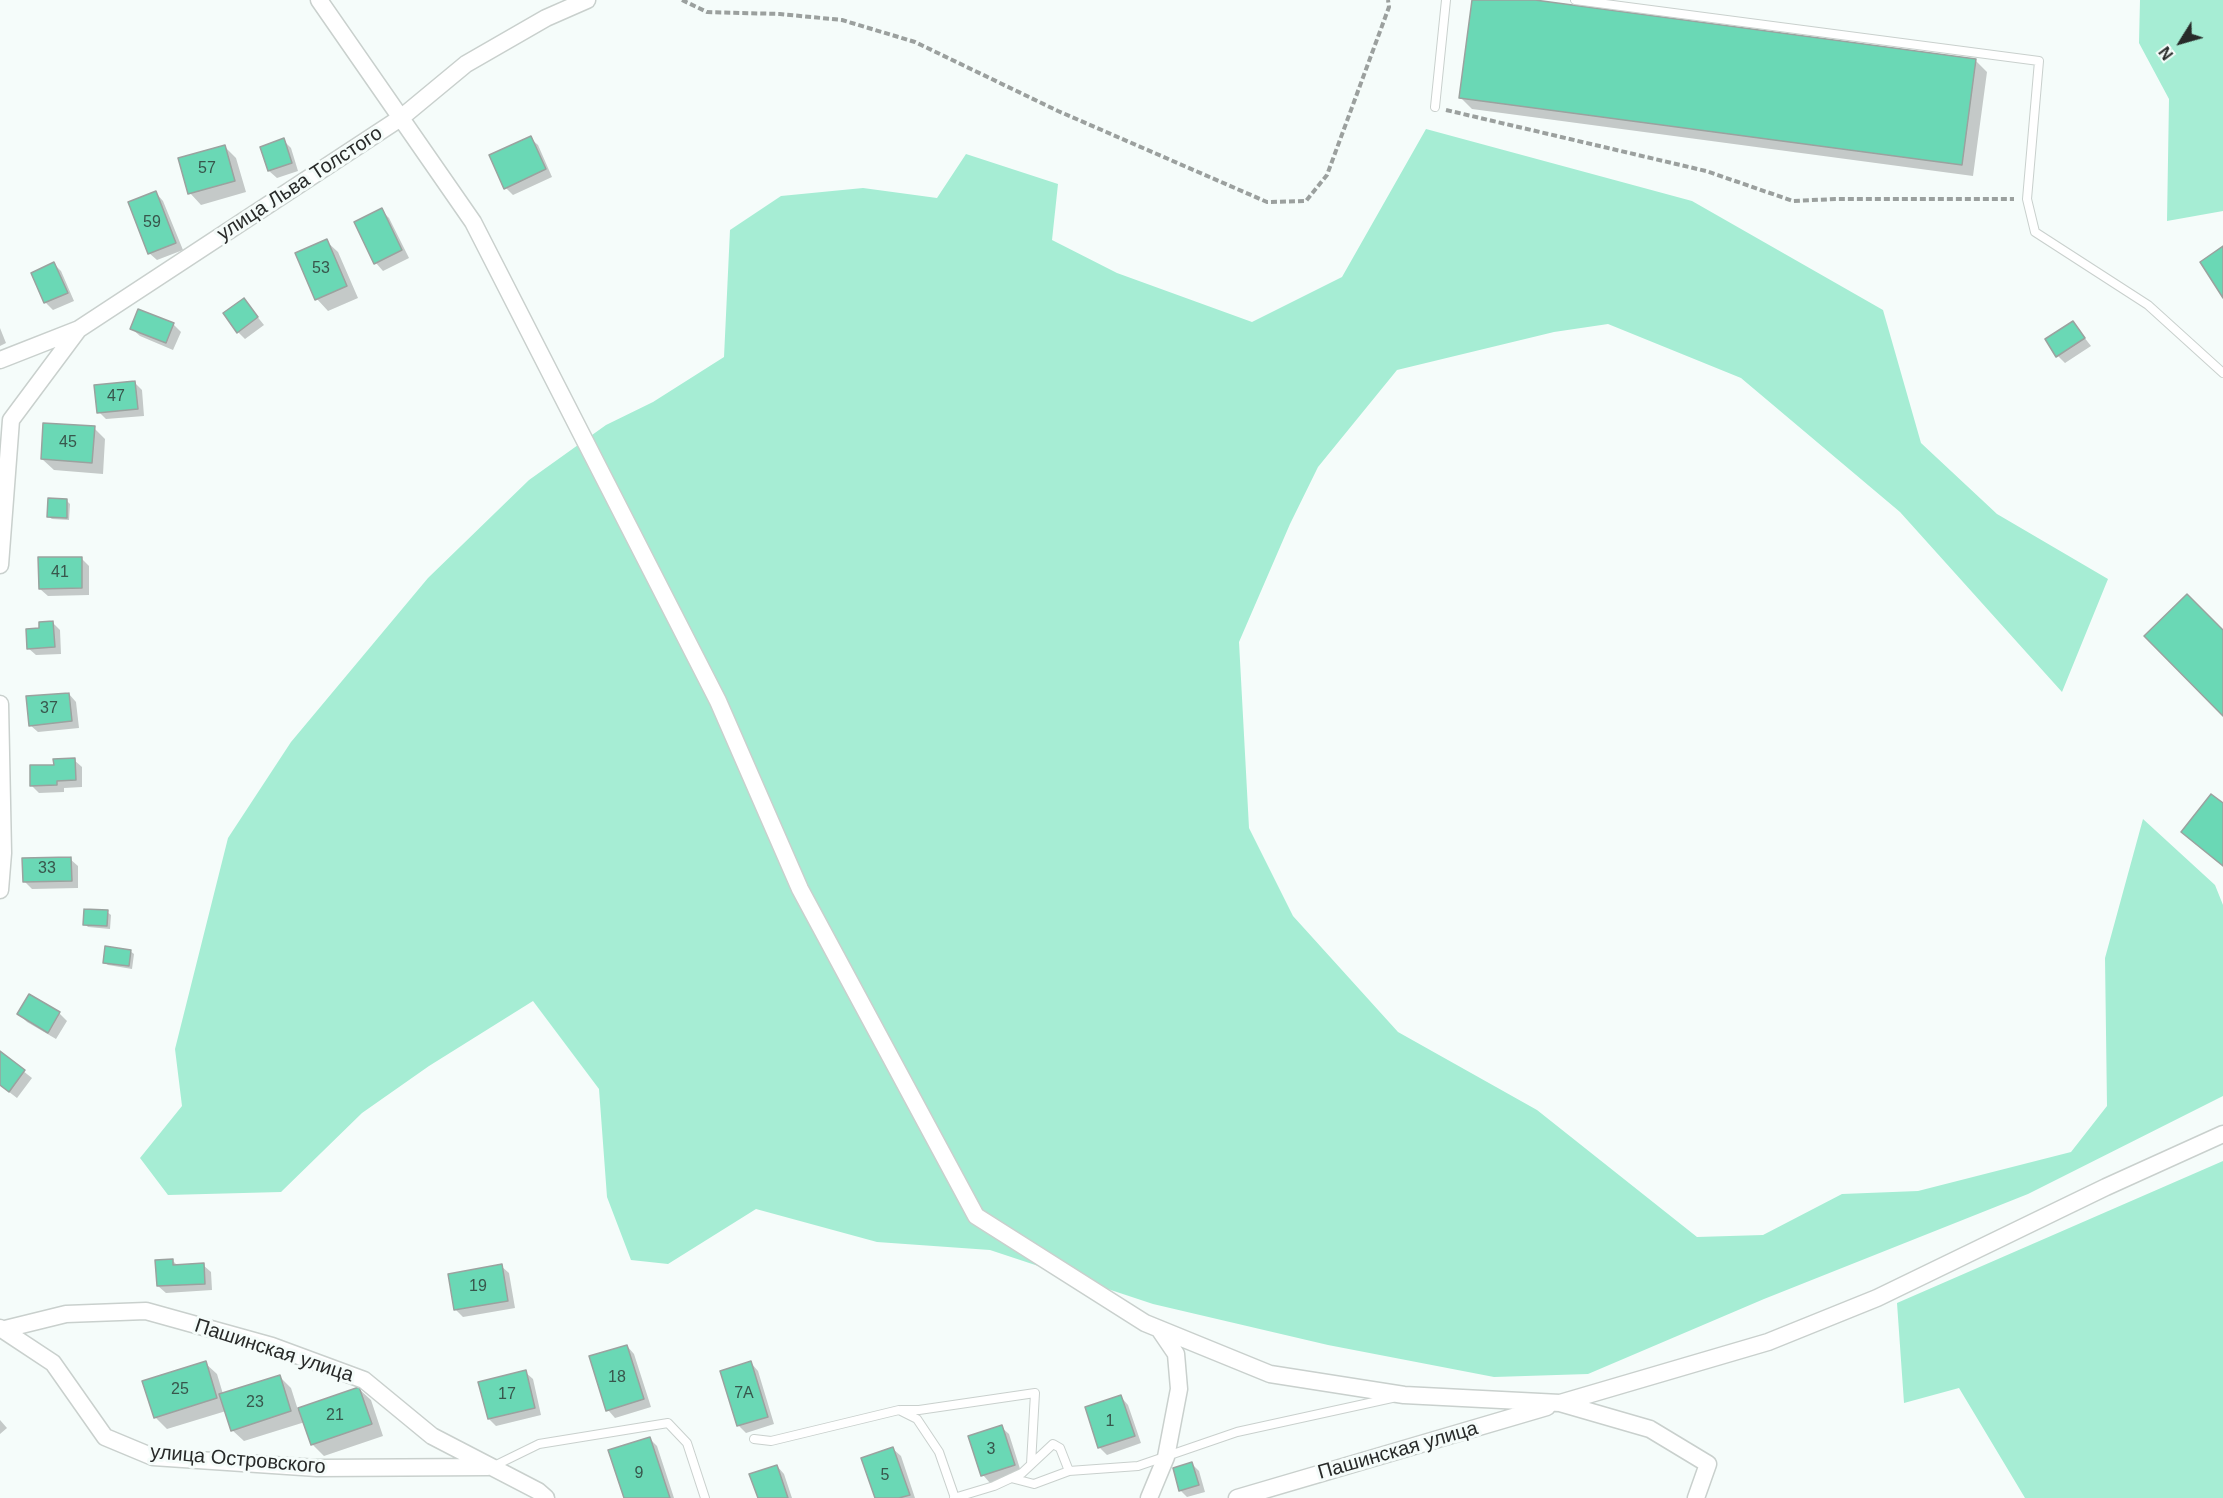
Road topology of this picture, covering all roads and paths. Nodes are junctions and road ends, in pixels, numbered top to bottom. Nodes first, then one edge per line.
1 (319, 0) edge
2 (587, 0) edge
3 (682, 0) edge
4 (1388, 0) edge
5 (1446, 0) edge
6 (1575, 0) edge
7 (1434, 107) joint
8 (402, 117) junction
9 (2027, 199) junction
10 (79, 329) junction
11 (0, 360) edge
12 (2223, 373) edge
13 (0, 565) edge
14 (0, 704) edge
15 (0, 890) edge
16 (2223, 1134) edge
17 (2, 1329) edge
18 (1159, 1329) junction
19 (1404, 1395) junction
20 (1560, 1403) junction
21 (899, 1410) junction
22 (754, 1439) dead end
23 (1166, 1456) junction
24 (1031, 1464) junction
25 (492, 1467) junction
26 (1070, 1471) junction
27 (1011, 1478) junction
28 (546, 1498) edge
29 (705, 1498) edge
30 (955, 1498) edge
31 (1149, 1498) edge
32 (1237, 1498) edge
33 (1696, 1498) edge

1 - 8 street, улица Льва Толстого
2 - 8 street
3 - 4 path
5 - 7 lane
6 - 9 lane
7 - 9 path
8 - 10 street, улица Льва Толстого
8 - 18 street
9 - 12 lane
10 - 11 street, улица Льва Толстого
10 - 13 street, улица Льва Толстого
14 - 15 street
16 - 20 street, Пашинская улица
17 - 25 street, Пашинская улица
17 - 25 street, улица Островского
18 - 19 street
18 - 23 street
19 - 20 street
19 - 23 lane
20 - 32 street, Пашинская улица
20 - 33 street
21 - 22 lane
21 - 24 lane
21 - 30 lane
23 - 26 lane
23 - 31 street
24 - 26 lane
24 - 27 lane
25 - 28 street, Пашинская улица
25 - 29 lane
26 - 27 lane
27 - 30 lane

